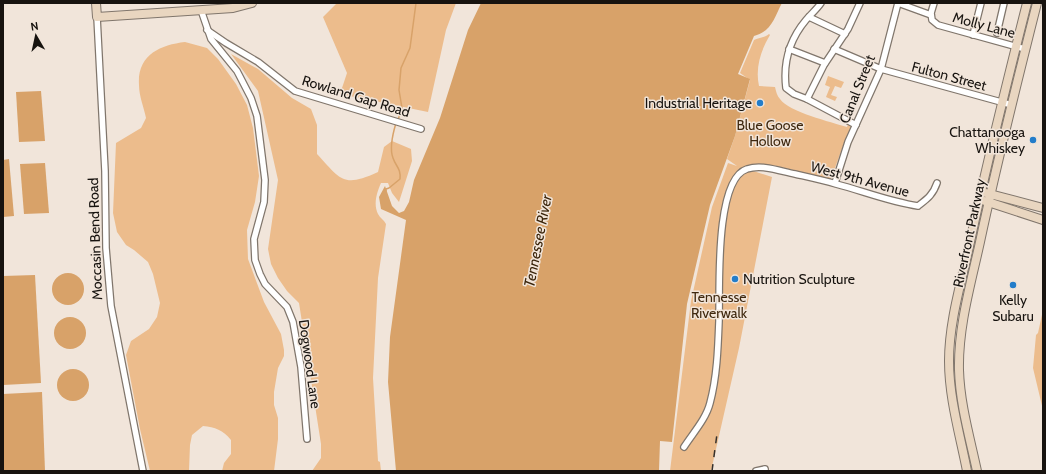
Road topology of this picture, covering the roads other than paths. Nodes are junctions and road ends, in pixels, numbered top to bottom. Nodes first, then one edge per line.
1 (96, 3) edge
2 (252, 3) edge
3 (821, 3) edge
4 (860, 3) edge
5 (898, 3) edge
6 (934, 3) edge
7 (982, 3) edge
8 (1004, 3) edge
9 (1027, 3) edge
10 (1037, 3) edge
11 (201, 10) junction
12 (931, 15) junction
13 (97, 17) junction
14 (809, 17) junction
15 (207, 30) junction
16 (997, 33) dead end
17 (845, 34) junction
18 (973, 35) junction
19 (1016, 46) junction
20 (789, 49) junction
21 (834, 49) junction
22 (1025, 49) junction
23 (825, 62) junction
24 (880, 69) junction
25 (807, 99) junction
26 (1002, 103) junction
27 (1012, 106) junction
28 (856, 125) junction
29 (421, 128) dead end
30 (835, 183) junction
31 (936, 183) dead end
32 (990, 194) junction
33 (980, 195) junction
34 (988, 203) junction
35 (1043, 208) edge
36 (1043, 220) edge
37 (950, 346) junction
38 (960, 348) junction
39 (307, 439) dead end
40 (684, 447) dead end
41 (765, 469) dead end
42 (143, 471) edge
43 (756, 471) edge
44 (967, 471) edge
45 (977, 471) edge

1 - 13 main road, Moccasin Bend Road
2 - 11 main road
3 - 14 street
4 - 17 street
5 - 12 street, Canal Street
5 - 24 street, Canal Street
6 - 12 street
7 - 18 street
8 - 16 street
9 - 19 main road, Riverfront Parkway
10 - 22 main road, Riverfront Parkway
11 - 13 main road
11 - 15 street, Dogwood Lane
12 - 18 street, Molly Lane
13 - 42 street, Moccasin Bend Road
14 - 17 street
14 - 20 street
15 - 29 street, Rowland Gap Road
15 - 39 street, Dogwood Lane
17 - 21 street
18 - 19 street, Molly Lane
19 - 22 street, Molly Lane
19 - 26 main road, Riverfront Parkway
20 - 23 street
20 - 25 street
21 - 23 street
21 - 24 street, Fulton Street
22 - 27 main road, Riverfront Parkway
23 - 25 street
24 - 26 street, Fulton Street
24 - 28 street, Canal Street
25 - 28 street
26 - 27 street, Fulton Street
26 - 33 main road, Riverfront Parkway
27 - 32 main road, Riverfront Parkway
28 - 30 street, Canal Street
30 - 31 street, West 9th Avenue
30 - 40 street, West 9th Avenue
32 - 33 main road
32 - 34 main road, Riverfront Parkway
32 - 35 main road
33 - 34 main road
33 - 37 main road, Riverfront Parkway
34 - 36 main road
34 - 38 main road, Riverfront Parkway
37 - 38 street
37 - 44 main road, Riverfront Parkway
38 - 45 main road, Riverfront Parkway
41 - 43 street

